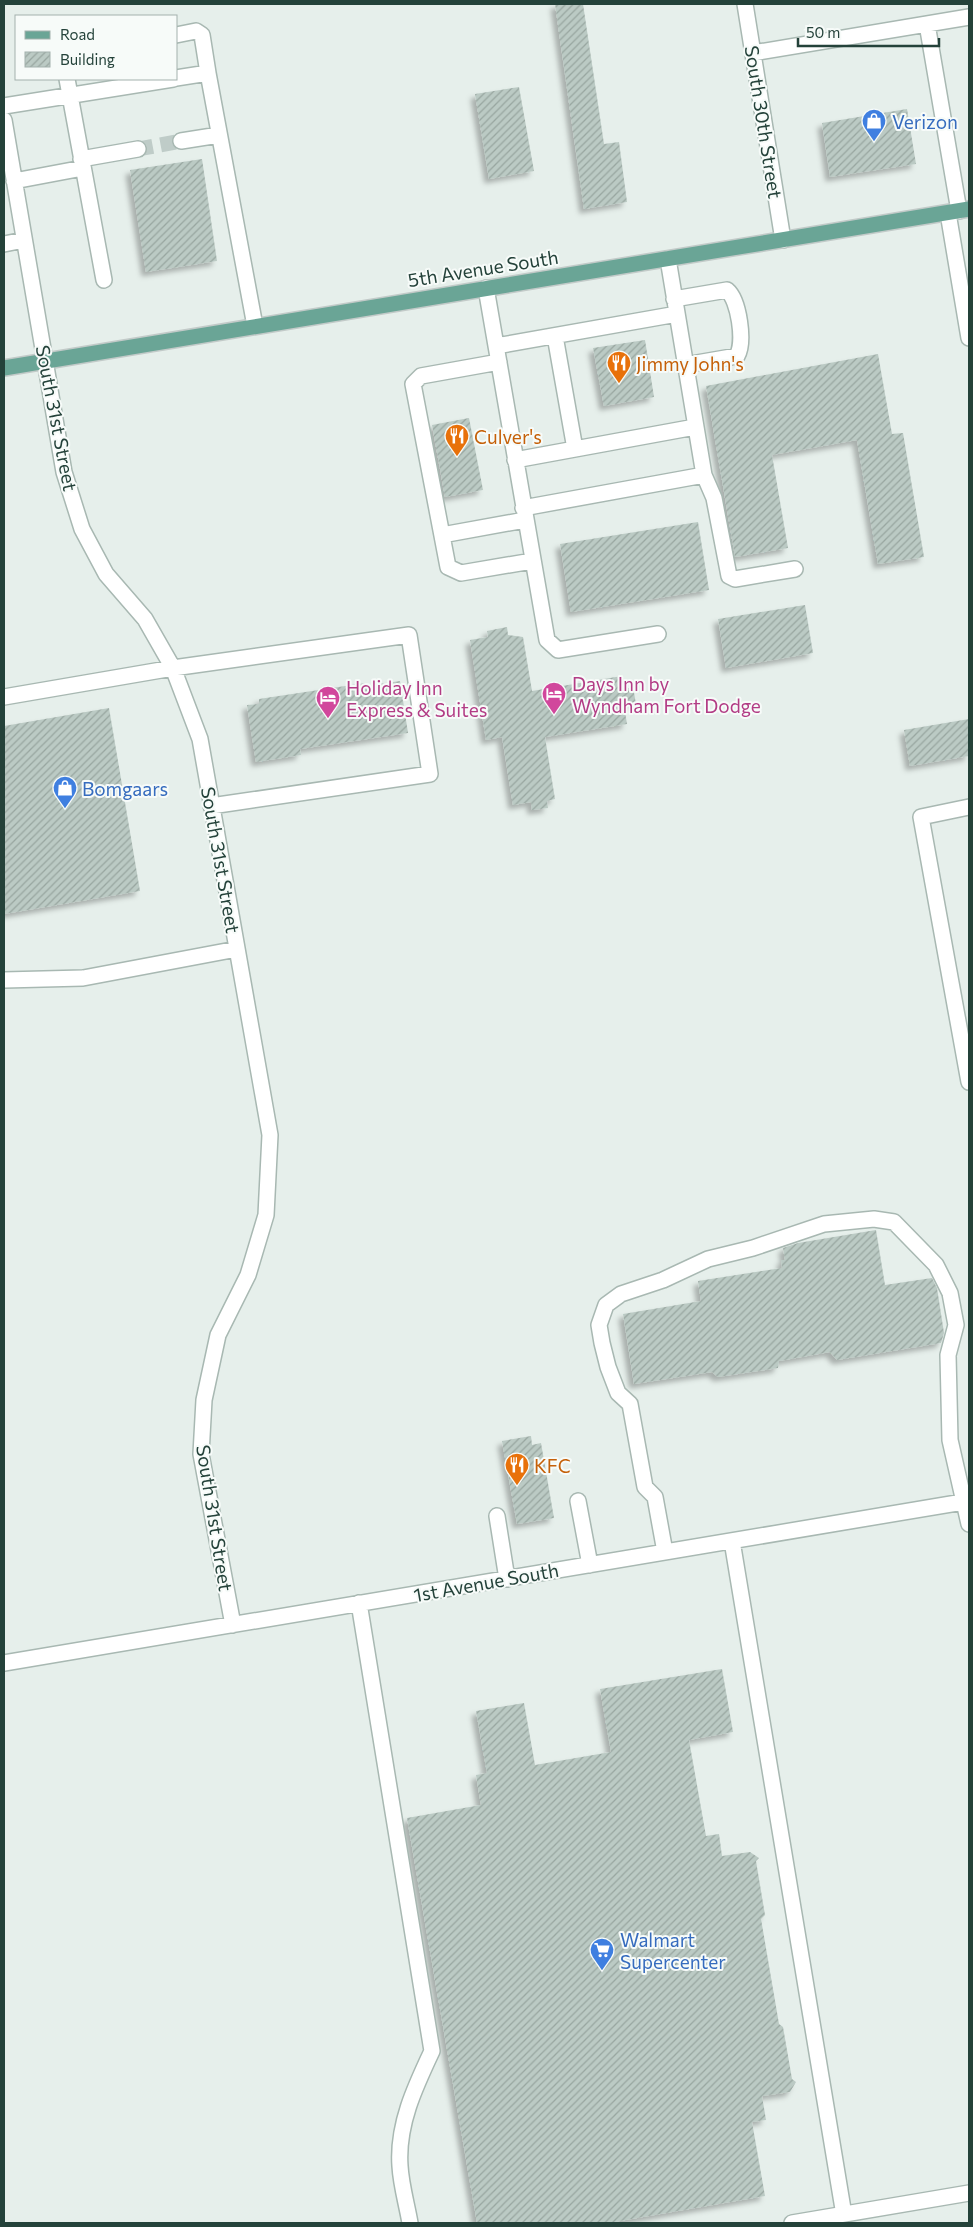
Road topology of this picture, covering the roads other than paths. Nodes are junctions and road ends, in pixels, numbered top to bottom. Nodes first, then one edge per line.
1 (745, 4) edge
2 (969, 17) edge
3 (927, 24) junction
4 (178, 35) edge
5 (753, 53) junction
6 (208, 73) junction
7 (178, 78) edge
8 (67, 80) edge
9 (163, 80) edge
10 (70, 96) junction
11 (4, 106) edge
12 (4, 120) edge
13 (219, 135) junction
14 (181, 142) tunnel mouth
15 (138, 149) tunnel mouth
16 (82, 163) junction
17 (14, 181) junction
18 (959, 211) edge
19 (24, 240) junction
20 (783, 240) junction
21 (4, 244) edge
22 (668, 259) junction
23 (104, 280) dead end
24 (486, 288) junction
25 (674, 299) junction
26 (677, 314) junction
27 (255, 326) junction
28 (555, 336) junction
29 (969, 338) edge
30 (496, 346) junction
31 (45, 361) junction
32 (499, 362) junction
33 (685, 365) junction
34 (4, 368) edge
35 (696, 427) junction
36 (575, 448) junction
37 (515, 460) junction
38 (704, 475) junction
39 (524, 514) junction
40 (442, 535) junction
41 (532, 562) junction
42 (795, 569) dead end
43 (658, 634) dead end
44 (173, 668) junction
45 (4, 697) edge
46 (211, 806) junction
47 (969, 807) edge
48 (237, 949) junction
49 (4, 980) edge
50 (969, 1082) edge
51 (578, 1501) dead end
52 (967, 1501) edge
53 (497, 1516) dead end
54 (969, 1524) edge
55 (732, 1541) junction
56 (664, 1552) junction
57 (590, 1564) junction
58 (507, 1579) junction
59 (359, 1603) junction
60 (233, 1624) junction
61 (4, 1663) edge
62 (969, 2193) edge
63 (844, 2215) junction
64 (410, 2223) edge
65 (792, 2223) edge

1 - 5 street, South 30th Street
2 - 3 street
3 - 5 street
3 - 18 street
4 - 6 street
5 - 20 street, South 30th Street
6 - 7 street
6 - 13 street
8 - 10 street
9 - 10 street
10 - 11 street
10 - 16 street
12 - 17 street, South 31st Street
13 - 14 street
13 - 27 street
15 - 16 street
16 - 17 street
16 - 23 street
17 - 19 street, South 31st Street
18 - 20 main road, 5th Avenue South
18 - 29 street
19 - 21 street
19 - 31 street, South 31st Street
20 - 22 main road, 5th Avenue South
22 - 24 main road, 5th Avenue South
22 - 25 street
24 - 27 main road, 5th Avenue South
24 - 30 street
25 - 26 street
25 - 33 street
26 - 28 street
26 - 33 street
27 - 31 main road, 5th Avenue South
28 - 30 street
28 - 36 street
30 - 32 street
31 - 34 main road, 5th Avenue South
31 - 44 street, South 31st Street
32 - 37 street
32 - 40 street
33 - 35 street
35 - 36 street
35 - 38 street
36 - 37 street
37 - 39 street
38 - 39 street
38 - 42 street
39 - 40 street
39 - 41 street
40 - 41 street
41 - 43 street
44 - 45 street
44 - 46 street, South 31st Street
44 - 46 street
46 - 48 street, South 31st Street
47 - 50 street
48 - 49 street
48 - 60 street, South 31st Street
51 - 57 street
52 - 54 street
52 - 55 street, 1st Avenue South
52 - 56 street
53 - 58 street
55 - 56 street, 1st Avenue South
55 - 63 street
56 - 57 street, 1st Avenue South
57 - 58 street, 1st Avenue South
58 - 59 street, 1st Avenue South
59 - 60 street, 1st Avenue South
59 - 64 street
60 - 61 street, 1st Avenue South
62 - 63 street
63 - 65 street

